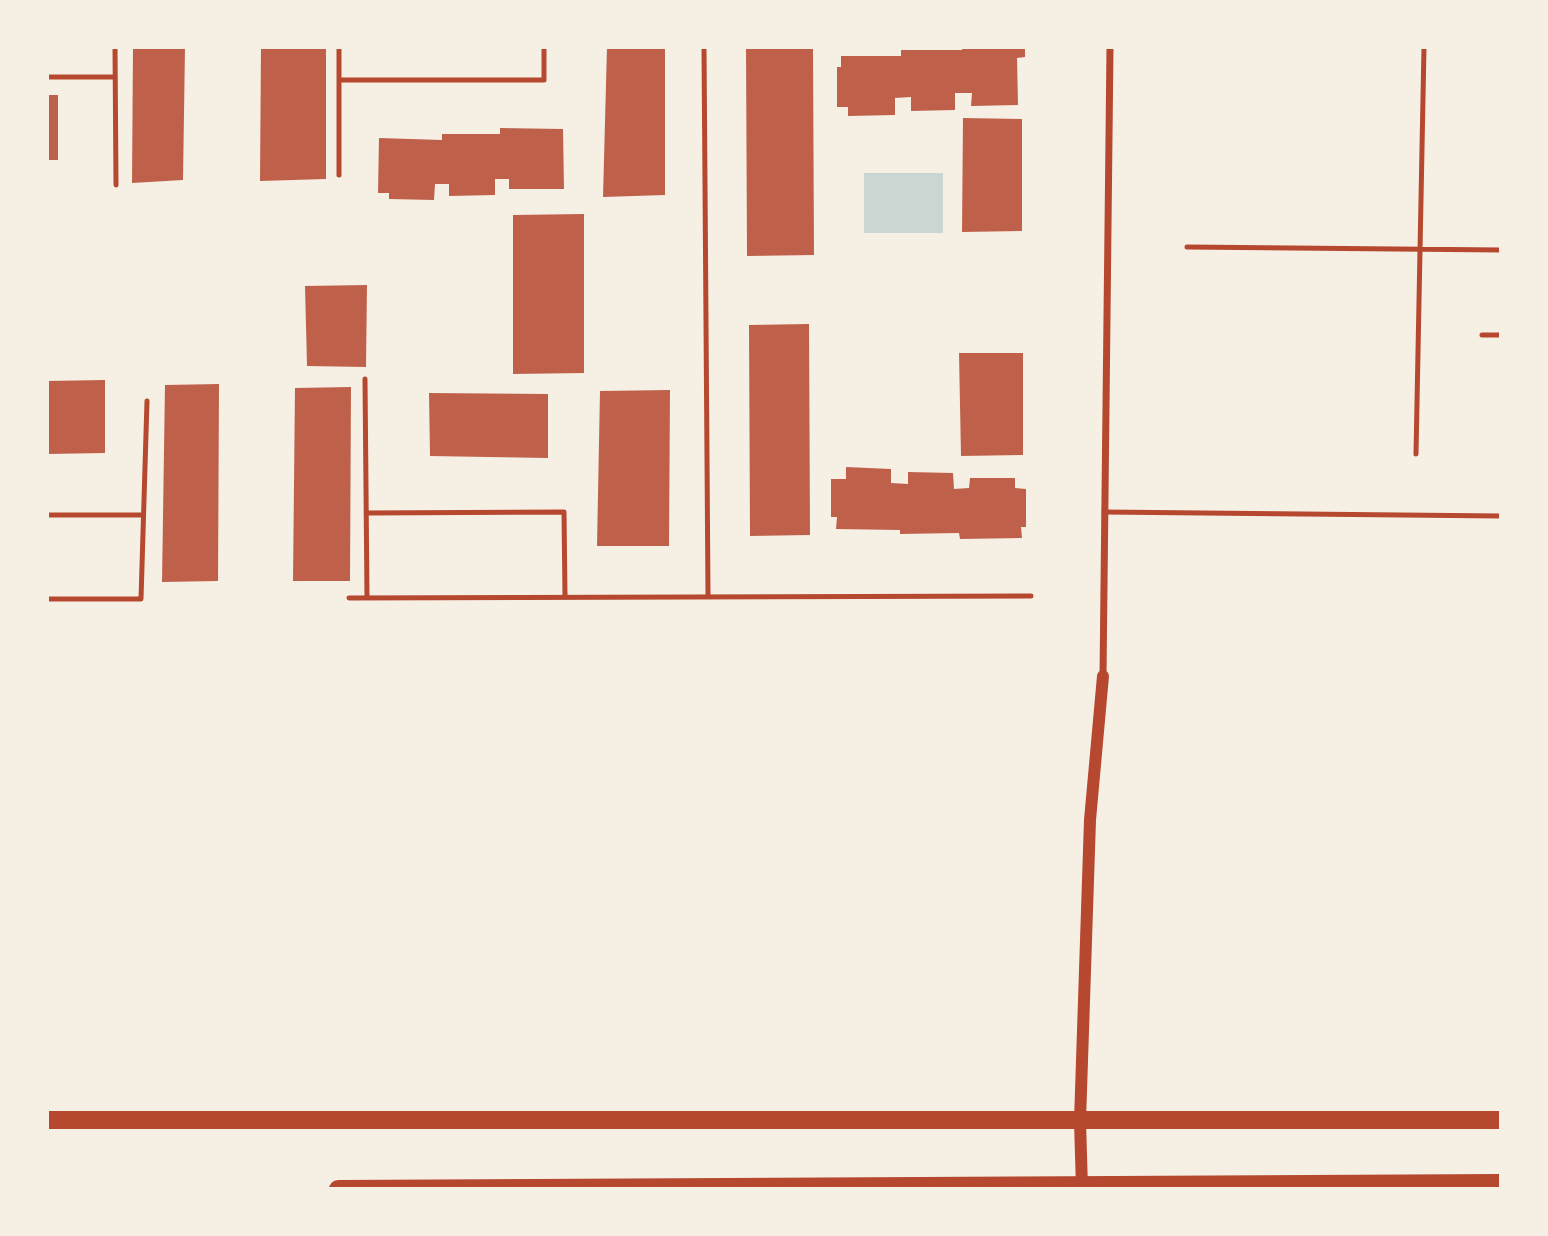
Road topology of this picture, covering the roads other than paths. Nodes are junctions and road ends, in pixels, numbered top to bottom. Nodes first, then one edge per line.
1 (115, 47) edge
2 (339, 47) edge
3 (544, 47) edge
4 (704, 47) edge
5 (1110, 47) edge
6 (1424, 47) edge
7 (47, 77) edge
8 (115, 77) junction
9 (339, 80) junction
10 (339, 175) dead end
11 (116, 185) dead end
12 (1187, 247) dead end
13 (1422, 249) junction
14 (1501, 250) edge
15 (1482, 335) dead end
16 (1501, 335) edge
17 (366, 379) dead end
18 (147, 401) dead end
19 (1416, 454) dead end
20 (1104, 512) junction
21 (366, 513) junction
22 (47, 516) edge
23 (143, 516) junction
24 (1501, 516) edge
25 (708, 595) junction
26 (565, 596) junction
27 (1031, 596) dead end
28 (349, 597) dead end
29 (367, 597) junction
30 (47, 599) edge
31 (1103, 676) joint
32 (47, 1120) edge
33 (1501, 1120) edge
34 (1080, 1121) junction
35 (1501, 1183) edge
36 (1082, 1187) edge
37 (591, 1188) edge
38 (338, 1189) edge

1 - 8 lane
2 - 9 lane
3 - 9 lane
4 - 25 lane
5 - 20 street
6 - 13 lane
7 - 8 lane
8 - 11 lane
9 - 10 lane
12 - 13 lane
13 - 14 lane
13 - 19 lane
15 - 16 lane
17 - 21 lane
18 - 23 lane
20 - 24 lane
20 - 31 street
21 - 26 lane
21 - 29 lane
22 - 23 lane
23 - 30 lane
25 - 26 lane
25 - 27 lane
26 - 29 lane
28 - 29 lane
31 - 34 street
32 - 34 main road
33 - 34 main road
34 - 36 street
35 - 36 main road
36 - 37 main road
37 - 38 main road

